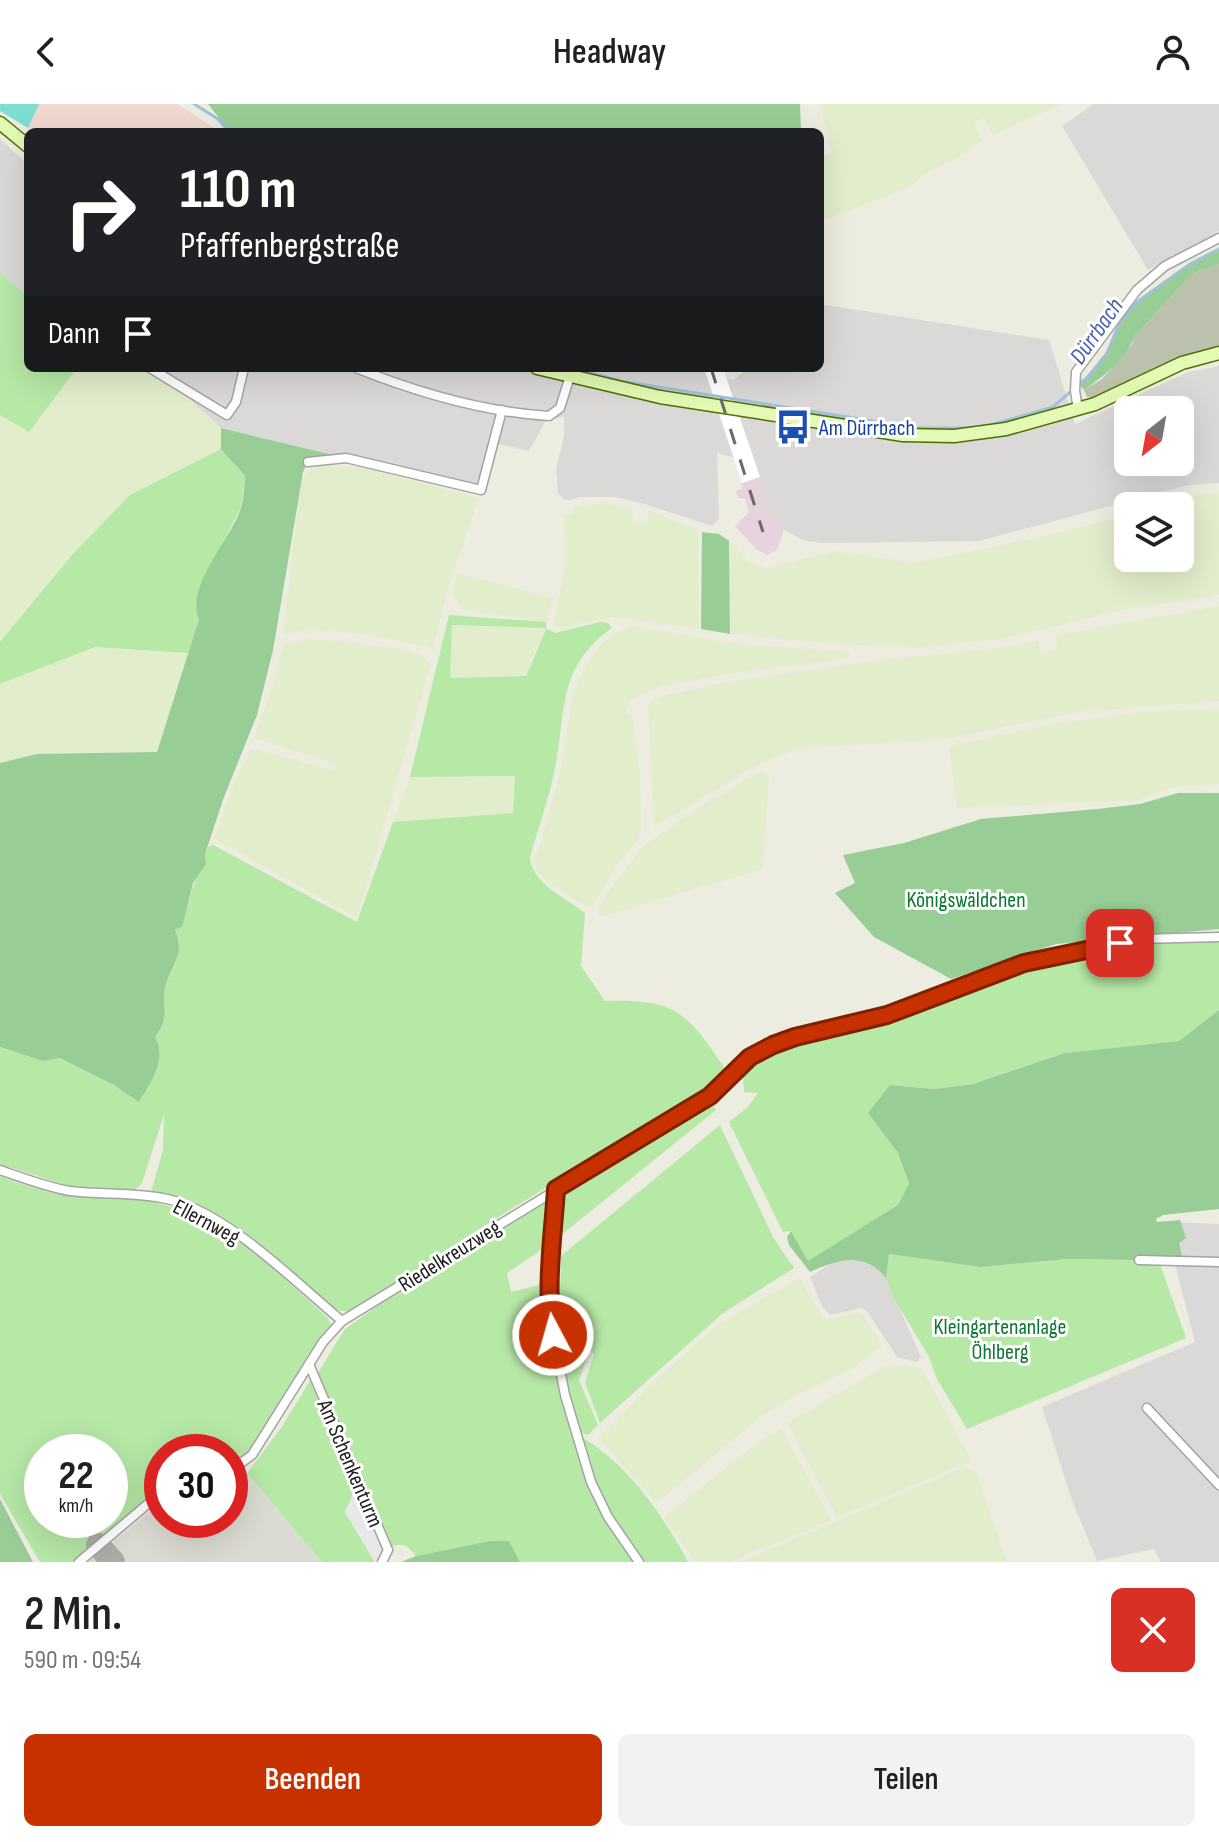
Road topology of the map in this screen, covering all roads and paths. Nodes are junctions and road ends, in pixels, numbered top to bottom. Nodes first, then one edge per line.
1 (0, 123) edge
2 (24, 143) edge
3 (1219, 238) edge
4 (1219, 353) edge
5 (157, 372) edge
6 (243, 372) edge
7 (367, 372) edge
8 (554, 372) edge
9 (570, 376) junction
10 (1078, 409) junction
11 (502, 410) junction
12 (308, 462) dead end
13 (1219, 937) edge
14 (0, 1170) edge
15 (556, 1189) junction
16 (1139, 1260) dead end
17 (1219, 1262) edge
18 (342, 1321) junction
19 (309, 1364) junction
20 (1147, 1408) dead end
21 (248, 1458) edge
22 (1219, 1485) edge
23 (144, 1507) edge
24 (79, 1562) edge
25 (382, 1562) edge
26 (639, 1562) edge

1 - 2 street
3 - 10 street
4 - 10 street
5 - 6 street
7 - 11 street
8 - 9 street
9 - 10 street
9 - 11 street
11 - 12 street
13 - 15 street, Riedelkreuzweg
14 - 18 street, Ellernweg
15 - 18 street, Riedelkreuzweg
15 - 26 street
16 - 17 street
18 - 19 street, Riedelkreuzweg
19 - 21 street
19 - 25 street, Am Schenkenturm
20 - 22 street
23 - 24 street

